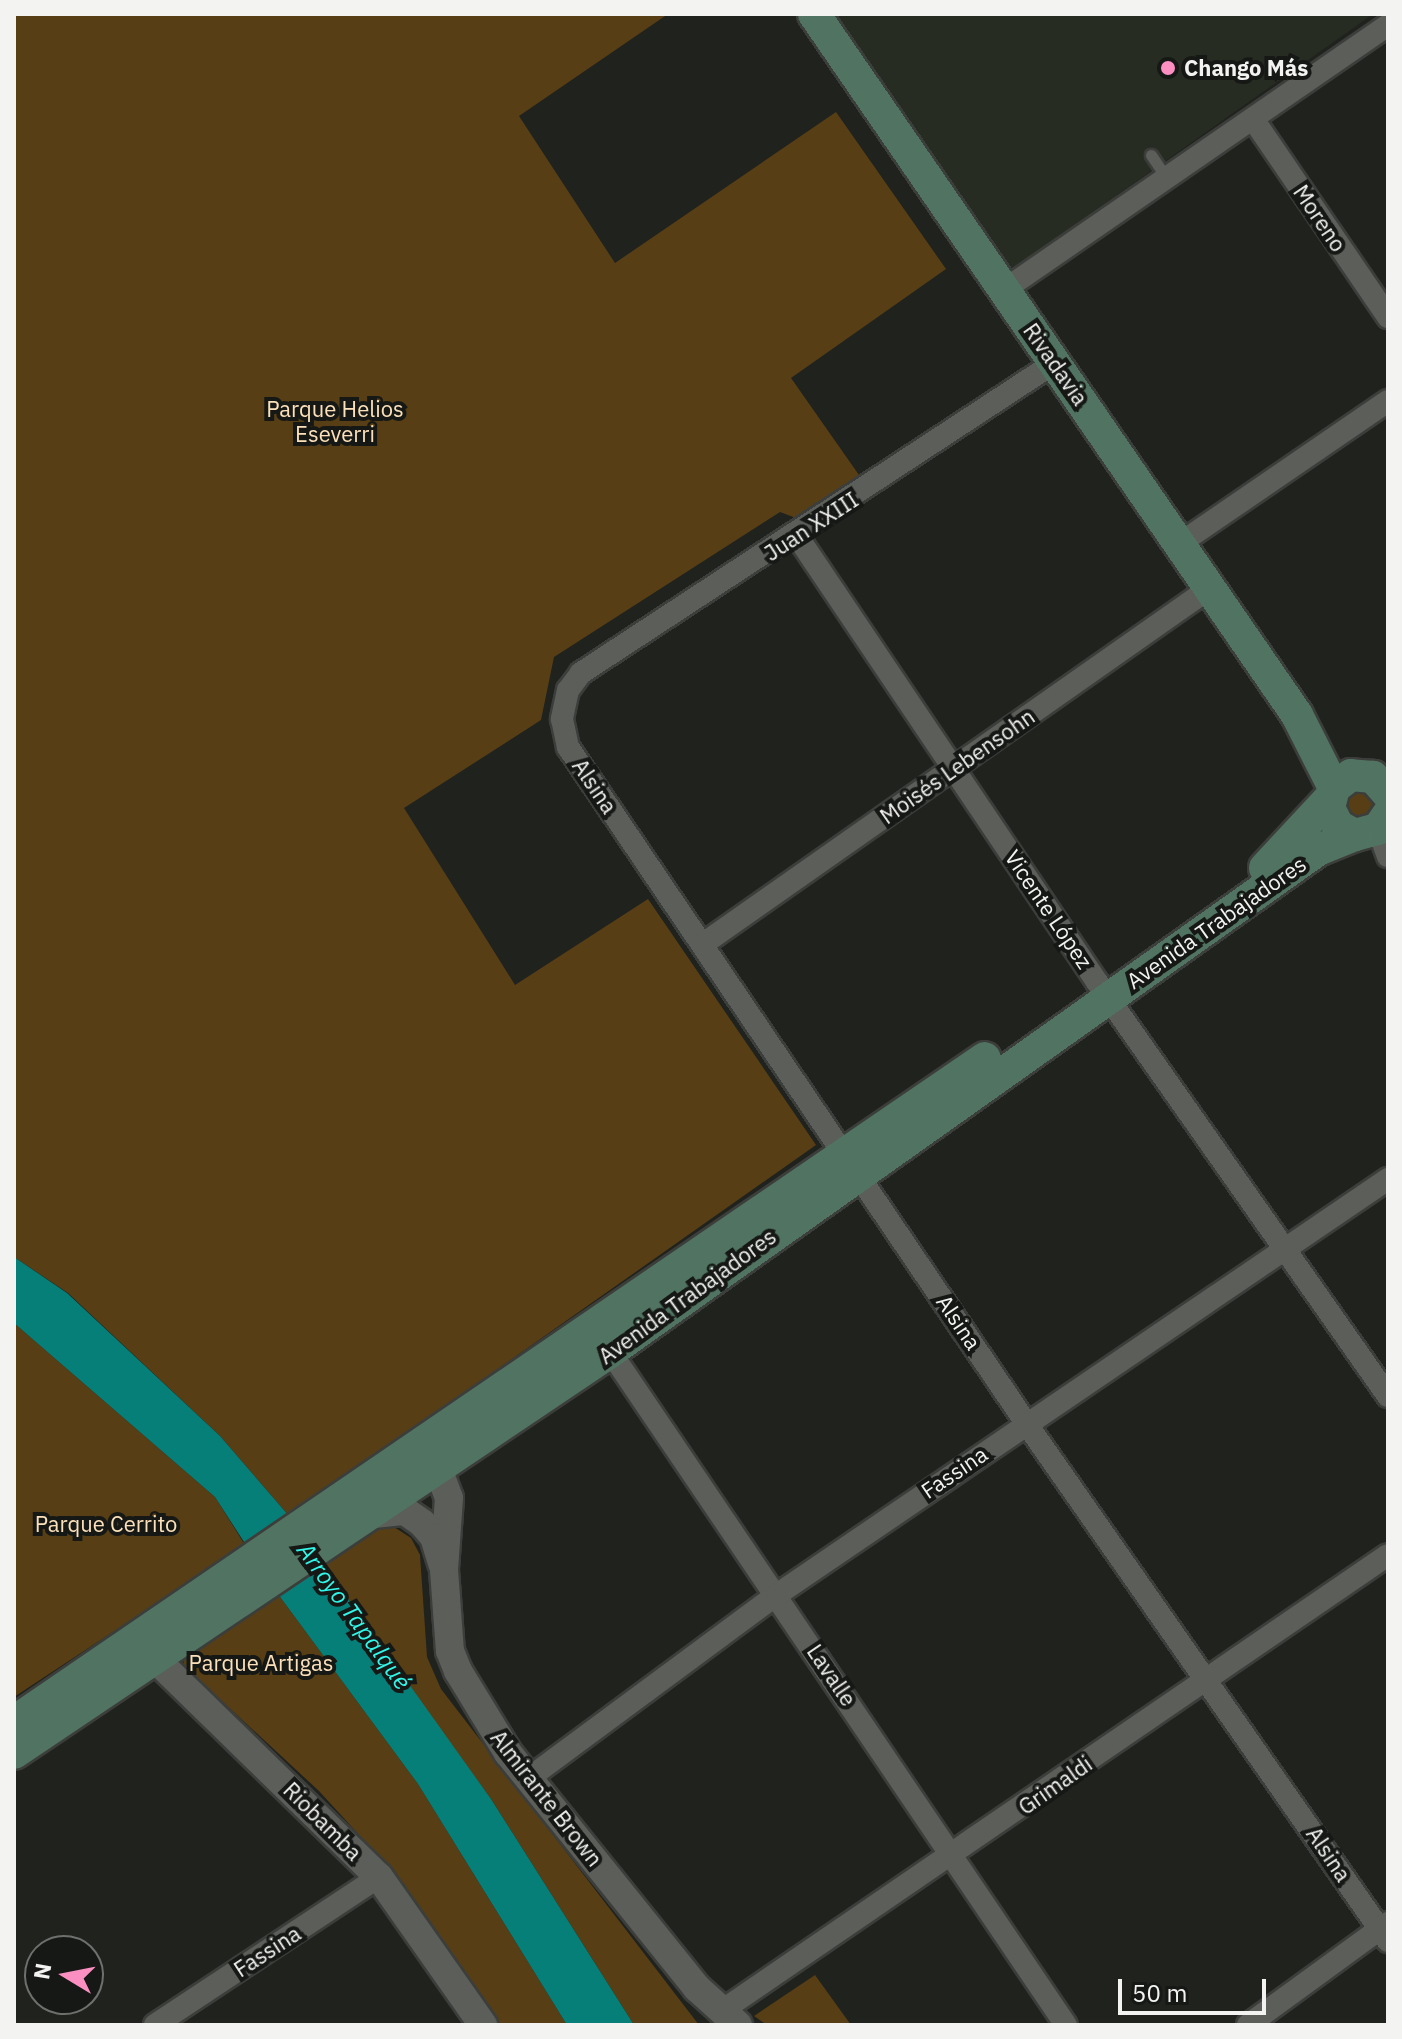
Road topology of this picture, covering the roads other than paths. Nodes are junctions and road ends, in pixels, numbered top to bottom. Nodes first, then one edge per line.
1 (814, 14) edge
2 (1388, 25) edge
3 (1253, 119) junction
4 (1151, 155) dead end
5 (1165, 176) junction
6 (1004, 290) junction
7 (1388, 317) edge
8 (1054, 363) junction
9 (1388, 401) edge
10 (797, 536) junction
11 (1179, 544) junction
12 (1210, 588) junction
13 (568, 690) joint
14 (954, 769) junction
15 (1362, 783) edge
16 (1377, 833) edge
17 (703, 944) junction
18 (1103, 990) junction
19 (853, 1162) junction
20 (1388, 1179) edge
21 (1283, 1250) junction
22 (602, 1339) junction
23 (1388, 1396) edge
24 (1026, 1423) junction
25 (426, 1440) junction
26 (440, 1469) junction
27 (367, 1519) junction
28 (1388, 1555) edge
29 (444, 1570) junction
30 (778, 1594) junction
31 (196, 1611) junction
32 (144, 1648) junction
33 (1208, 1677) junction
34 (14, 1722) edge
35 (14, 1753) edge
36 (529, 1778) junction
37 (953, 1857) junction
38 (379, 1877) junction
39 (1385, 1931) edge
40 (729, 2018) edge
41 (155, 2025) edge
42 (483, 2025) edge
43 (1066, 2025) edge
44 (1248, 2025) edge

1 - 6 main road, Rivadavia
2 - 3 street
3 - 5 street
3 - 7 street, Moreno
4 - 5 lane
5 - 6 street
6 - 8 main road, Rivadavia
8 - 10 street, Juan XXIII
8 - 11 main road, Rivadavia
9 - 11 street
10 - 13 street, Juan XXIII
10 - 14 street, Vicente López
11 - 12 main road, Rivadavia
12 - 14 street, Moisés Lebensohn
12 - 15 main road, Rivadavia
13 - 17 street, Alsina
14 - 17 street, Moisés Lebensohn
14 - 18 street, Vicente López
15 - 16 main road, Rivadavia
15 - 18 main road, Avenida Trabajadores
16 - 18 main road, Avenida Trabajadores
17 - 19 street, Alsina
18 - 19 main road, Avenida Trabajadores
18 - 21 street, Vicente López
19 - 22 main road, Avenida Trabajadores
19 - 24 street, Alsina
20 - 21 street, Fassina
21 - 23 street, Vicente López
21 - 24 street, Fassina
22 - 25 main road, Avenida Trabajadores
22 - 26 main road, Avenida Trabajadores
22 - 30 street, Lavalle
24 - 30 street, Fassina
24 - 33 street, Alsina
25 - 26 street, Almirante Brown
25 - 31 main road, Avenida Trabajadores
26 - 27 main road, Avenida Trabajadores
26 - 29 street, Almirante Brown
27 - 29 street
27 - 31 main road, Avenida Trabajadores
28 - 33 street, Grimaldi
29 - 36 street, Almirante Brown
30 - 36 street, Fassina
30 - 37 street, Lavalle
31 - 32 main road, Avenida Trabajadores
32 - 34 main road, Avenida Trabajadores
32 - 35 main road, Avenida Trabajadores
32 - 38 street, Riobamba
33 - 37 street, Grimaldi
33 - 39 street, Alsina
36 - 40 street, Almirante Brown
37 - 40 street, Grimaldi
37 - 43 street, Lavalle
38 - 41 street, Fassina
38 - 42 street, Riobamba
39 - 44 street

